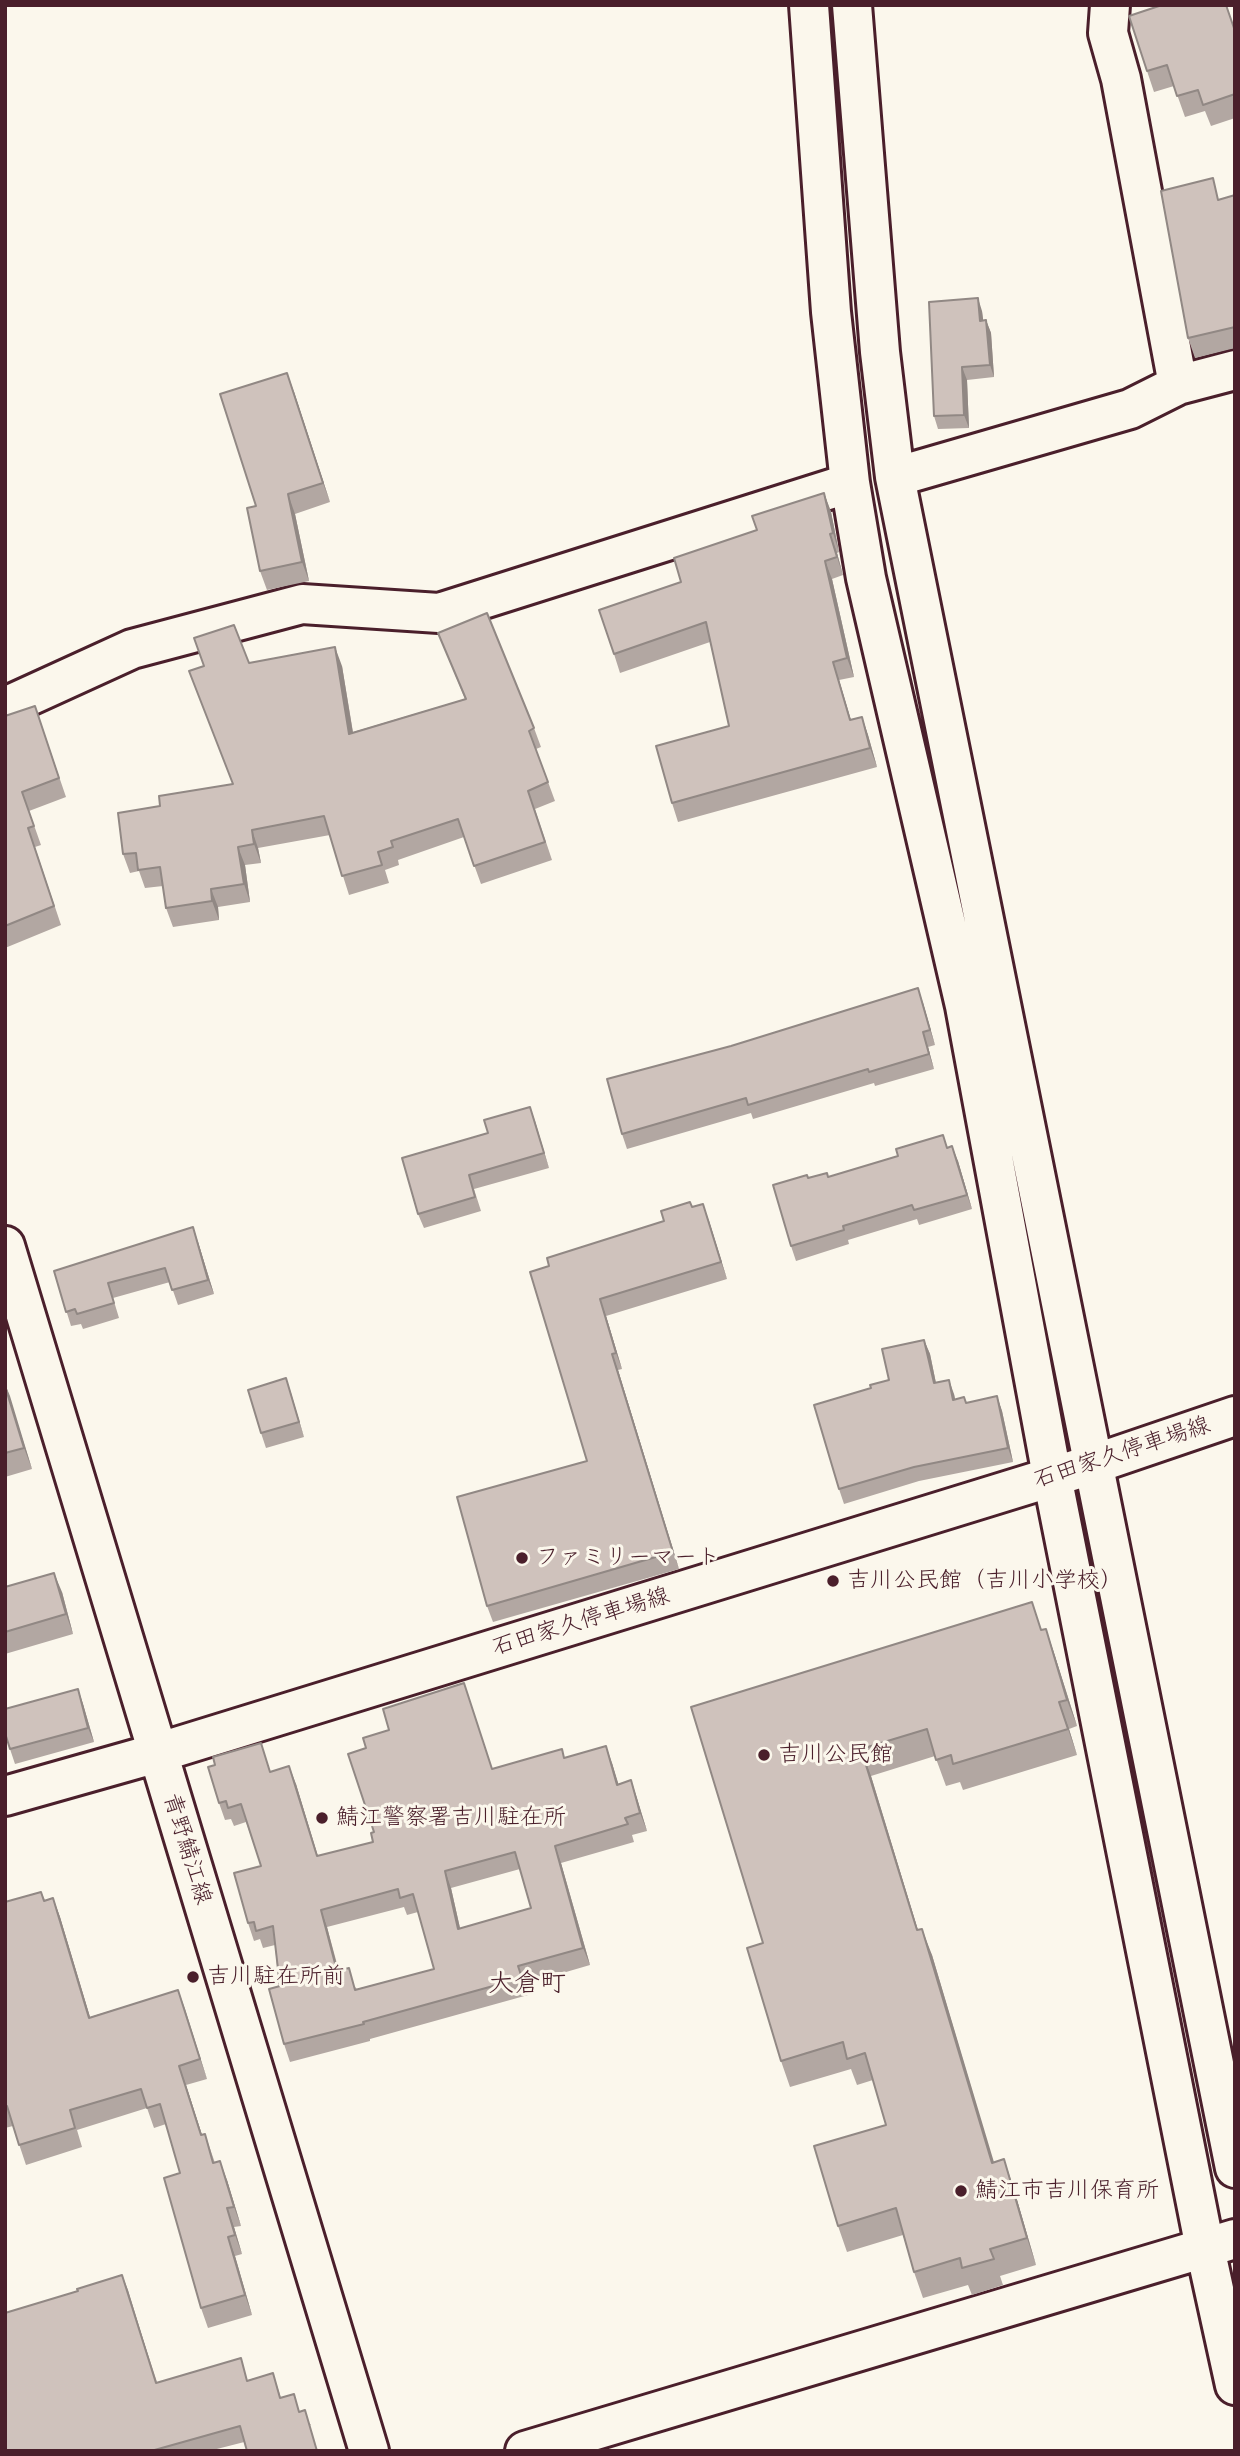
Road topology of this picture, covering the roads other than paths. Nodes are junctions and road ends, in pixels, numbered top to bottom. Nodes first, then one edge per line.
1 (809, 5) edge
2 (852, 5) edge
3 (1110, 5) edge
4 (1235, 370) edge
5 (1178, 385) junction
6 (895, 477) junction
7 (850, 483) junction
8 (5, 707) edge
9 (5, 1246) edge
10 (1235, 1416) edge
11 (1094, 1464) junction
12 (1052, 1476) junction
13 (158, 1752) junction
14 (5, 1796) edge
15 (1235, 2168) edge
16 (1220, 2243) edge
17 (1235, 2385) edge
18 (369, 2451) edge
19 (525, 2451) edge

1 - 7 street
2 - 6 street
3 - 5 street
4 - 5 street
5 - 6 street
6 - 11 street
7 - 8 street
7 - 12 street
9 - 13 street, 青野鯖江線
10 - 11 street, 石田家久停車場線
11 - 12 street, 石田家久停車場線
11 - 15 street
12 - 13 street, 石田家久停車場線
12 - 16 street
13 - 14 street, 石田家久停車場線
13 - 18 street, 青野鯖江線
16 - 17 street
16 - 19 street

